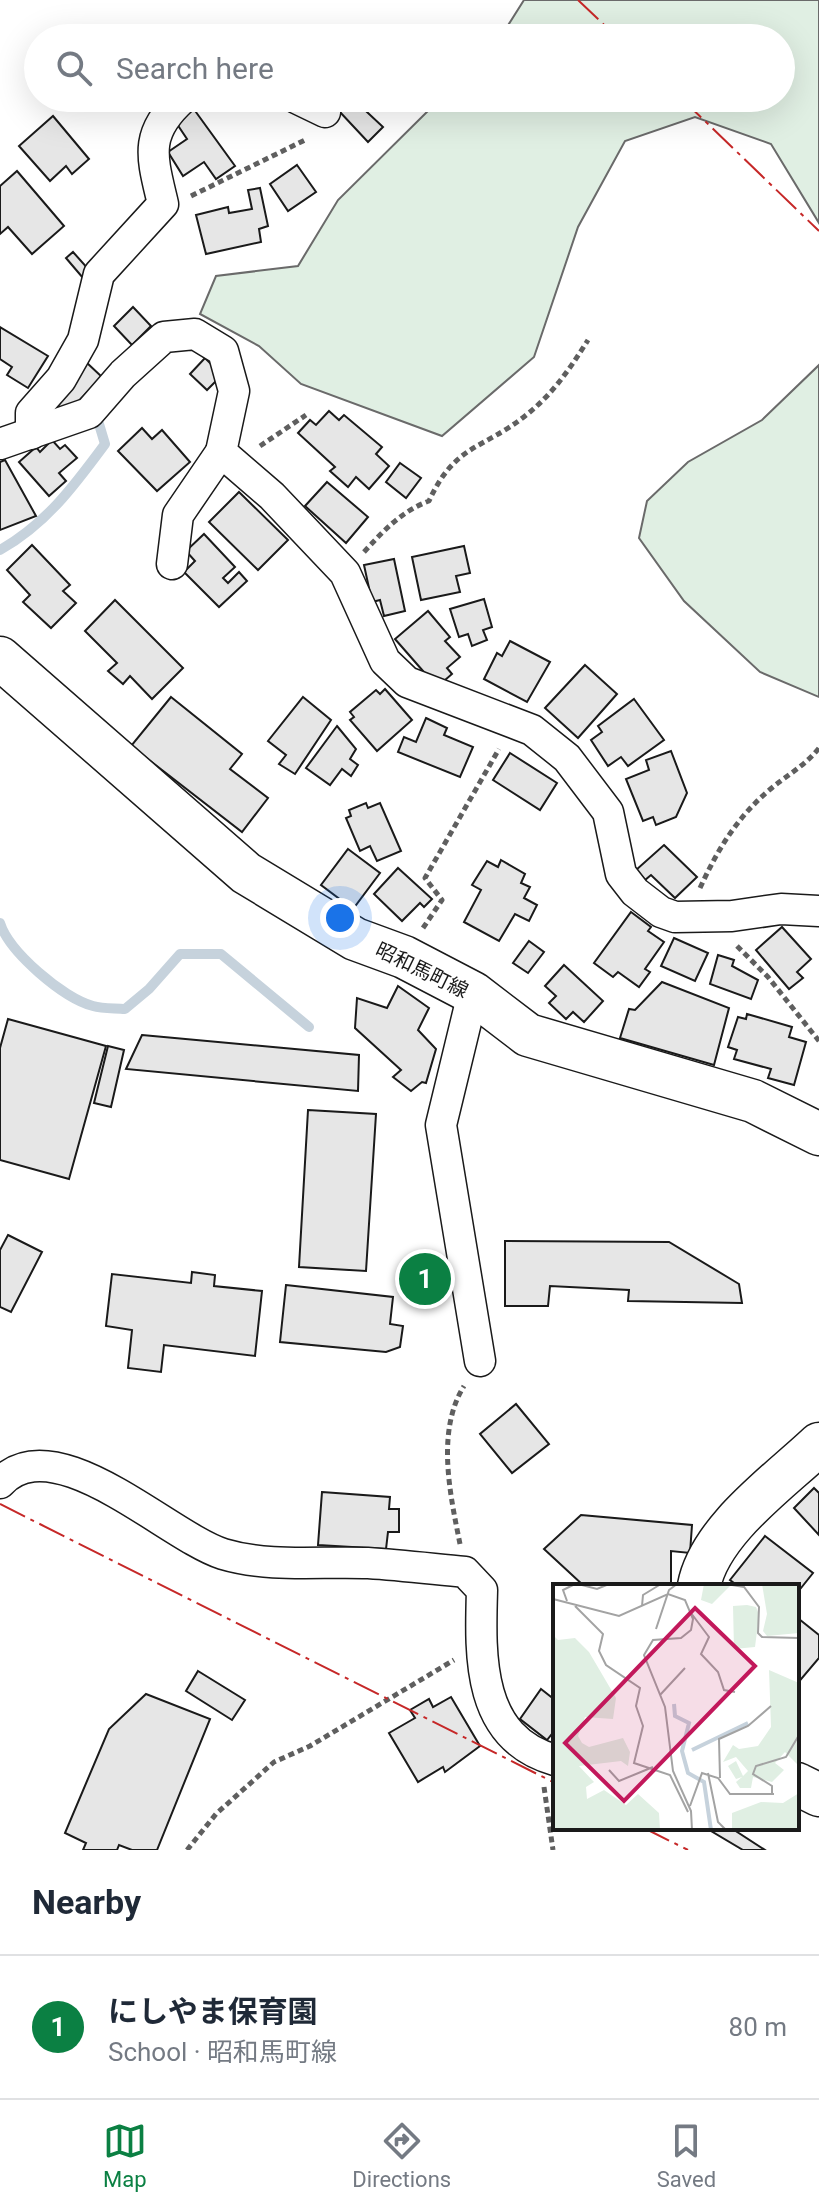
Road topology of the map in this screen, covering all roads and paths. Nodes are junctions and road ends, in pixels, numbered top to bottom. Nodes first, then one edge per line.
1 (171, 112) edge
2 (325, 112) edge
3 (163, 204) junction
4 (588, 340) dead end
5 (306, 415) dead end
6 (31, 434) junction
7 (0, 444) edge
8 (228, 458) junction
9 (172, 564) dead end
10 (345, 573) junction
11 (0, 658) edge
12 (514, 724) junction
13 (819, 748) edge
14 (819, 911) edge
15 (698, 916) junction
16 (404, 957) junction
17 (473, 993) junction
18 (819, 1041) edge
19 (819, 1134) edge
20 (480, 1361) joint
21 (819, 1444) edge
22 (0, 1483) edge
23 (465, 1572) junction
24 (700, 1584) edge
25 (481, 1643) junction
26 (546, 1757) edge
27 (187, 1850) edge
28 (553, 1850) edge

1 - 3 street
2 - 3 path
3 - 6 street
4 - 10 path
5 - 8 path
6 - 7 street
6 - 8 street
8 - 9 street
8 - 10 street
10 - 12 street
11 - 16 main road, 昭和馬町線
12 - 15 street
12 - 16 path
13 - 15 path
14 - 15 street
15 - 18 path
16 - 17 main road, 昭和馬町線
17 - 19 main road, 昭和馬町線
17 - 20 street
20 - 23 path
21 - 24 main road
22 - 23 street
23 - 25 street
25 - 26 street
25 - 27 path
26 - 28 path

